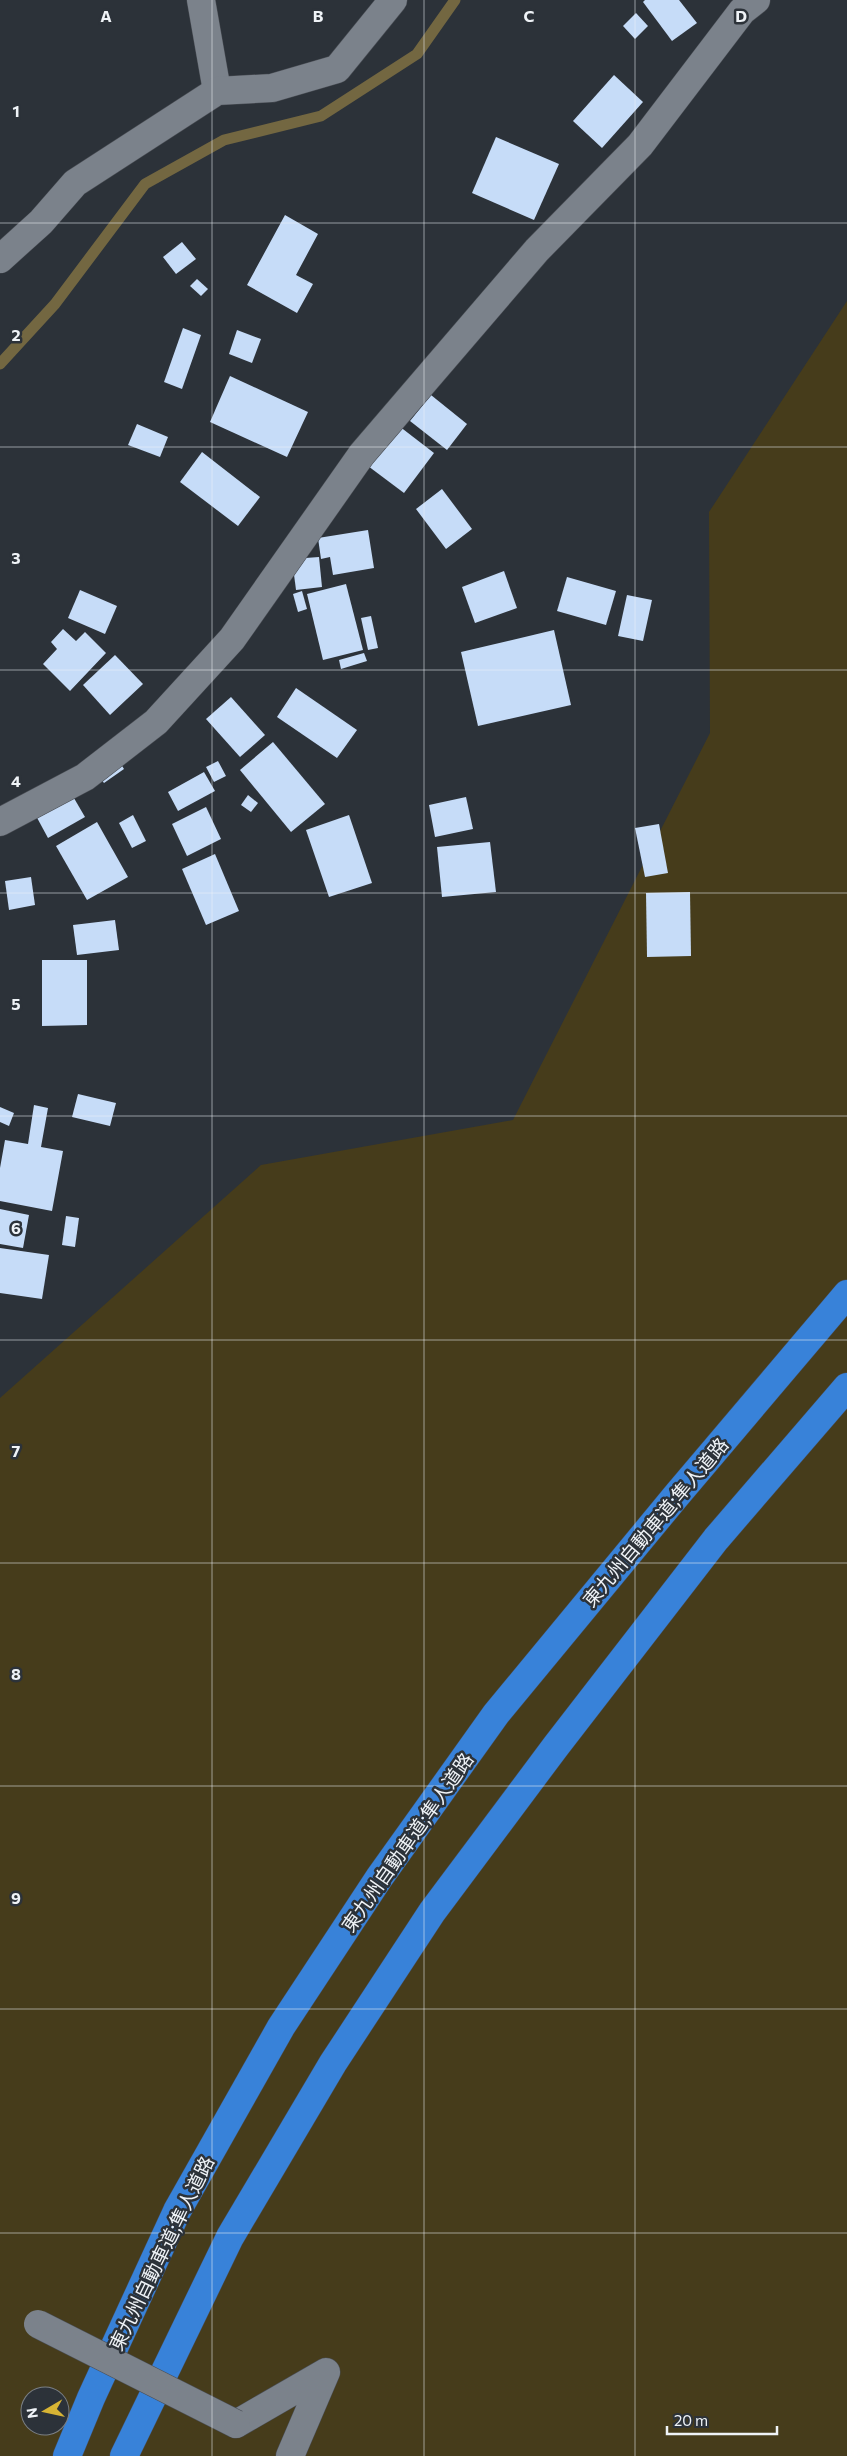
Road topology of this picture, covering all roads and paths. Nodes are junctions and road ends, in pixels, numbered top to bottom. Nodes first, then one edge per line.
1 (202, 0) edge
2 (393, 0) edge
3 (756, 0) edge
4 (217, 91) junction
5 (0, 259) edge
6 (0, 822) edge
7 (847, 1294) edge
8 (847, 1387) edge
9 (38, 2324) dead end
10 (66, 2456) edge
11 (124, 2456) edge
12 (290, 2456) edge

1 - 4 street
2 - 4 street
3 - 6 street
4 - 5 street
7 - 10 highway, 東九州自動車道;隼人道路
8 - 11 highway
9 - 12 street, bridge

